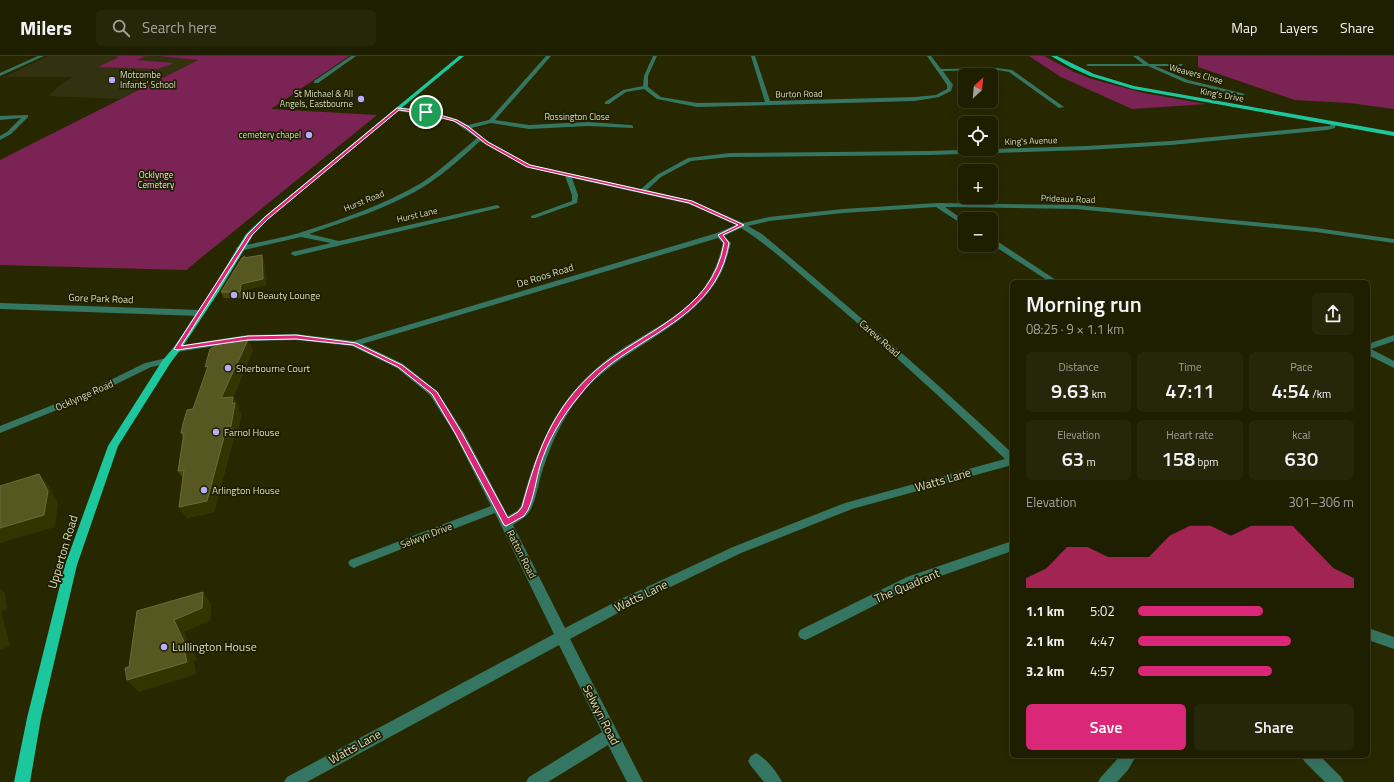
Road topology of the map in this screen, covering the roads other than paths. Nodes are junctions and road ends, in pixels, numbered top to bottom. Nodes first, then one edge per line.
1 (42, 56) edge
2 (354, 56) edge
3 (462, 56) edge
4 (548, 56) edge
5 (654, 56) edge
6 (753, 56) edge
7 (929, 56) edge
8 (1053, 56) edge
9 (1135, 56) edge
10 (1088, 65) dead end
11 (1147, 65) junction
12 (1181, 65) dead end
13 (939, 70) junction
14 (0, 75) edge
15 (316, 82) dead end
16 (645, 87) junction
17 (1242, 94) dead end
18 (768, 102) junction
19 (608, 103) dead end
20 (1061, 107) dead end
21 (398, 109) junction
22 (0, 118) edge
23 (491, 121) junction
24 (1333, 124) junction
25 (467, 127) junction
26 (631, 127) dead end
27 (1394, 134) edge
28 (0, 138) edge
29 (480, 138) junction
30 (568, 175) junction
31 (641, 192) junction
32 (937, 205) junction
33 (498, 207) dead end
34 (533, 217) dead end
35 (958, 219) edge
36 (742, 225) junction
37 (301, 235) junction
38 (720, 235) junction
39 (1394, 241) edge
40 (340, 243) junction
41 (998, 245) edge
42 (240, 249) junction
43 (295, 254) dead end
44 (1052, 280) edge
45 (0, 306) edge
46 (200, 313) junction
47 (1394, 338) edge
48 (354, 344) junction
49 (1370, 346) edge
50 (177, 349) junction
51 (1370, 352) edge
52 (167, 361) junction
53 (1394, 365) edge
54 (0, 430) edge
55 (1010, 458) edge
56 (1010, 461) edge
57 (497, 508) junction
58 (506, 523) junction
59 (1010, 547) edge
60 (354, 563) dead end
61 (805, 634) dead end
62 (1370, 635) edge
63 (564, 642) junction
64 (1394, 643) edge
65 (611, 735) junction
66 (1128, 758) edge
67 (1311, 758) edge
68 (756, 761) dead end
69 (22, 782) edge
70 (292, 782) edge
71 (534, 782) edge
72 (635, 782) edge
73 (774, 782) edge
74 (1106, 782) edge
75 (1336, 782) edge

1 - 14 street
2 - 15 street
3 - 21 main road, Upperton Road
4 - 23 street
5 - 16 street
6 - 18 street
7 - 13 street, Burton Road
8 - 24 main road, King's Drive
9 - 11 street, Weavers Close
10 - 11 street, Weavers Close
11 - 12 street, Weavers Close
11 - 17 street, Weavers Close
13 - 18 street, Burton Road
13 - 20 street
16 - 18 street, Burton Road
16 - 19 street
21 - 25 street, Carew Road
21 - 42 main road, Upperton Road
22 - 28 street
23 - 25 street
23 - 26 street, Rossington Close
24 - 27 main road, King's Drive
24 - 31 street, King's Avenue
25 - 29 street, Carew Road
29 - 30 street, Carew Road
29 - 37 street, Hurst Road
30 - 31 street, Carew Road
30 - 34 street
31 - 36 street, Carew Road
32 - 35 street
32 - 36 street, Prideaux Road
32 - 39 street, Prideaux Road
33 - 40 street, Hurst Lane
36 - 38 street, De Roos Road
36 - 55 street, Carew Road
37 - 40 street, Hurst Lane
37 - 42 street, Hurst Road
38 - 48 street, De Roos Road
38 - 58 street, Ratton Road
40 - 43 street, Hurst Lane
41 - 44 street
42 - 46 main road, Upperton Road
45 - 46 street, Gore Park Road
46 - 50 main road, Upperton Road
47 - 49 street
48 - 50 street
48 - 57 street
50 - 52 main road, Upperton Road
51 - 53 street
52 - 54 street, Ocklynge Road
52 - 69 main road, Upperton Road
56 - 63 street, Watts Lane
57 - 58 street
57 - 60 street, Selwyn Drive
58 - 63 street, Ratton Road
59 - 61 street, The Quadrant
62 - 64 street
63 - 65 street, Selwyn Road
63 - 70 street, Watts Lane
65 - 71 street
65 - 72 street, Selwyn Road
66 - 74 street
67 - 75 street
68 - 73 street

